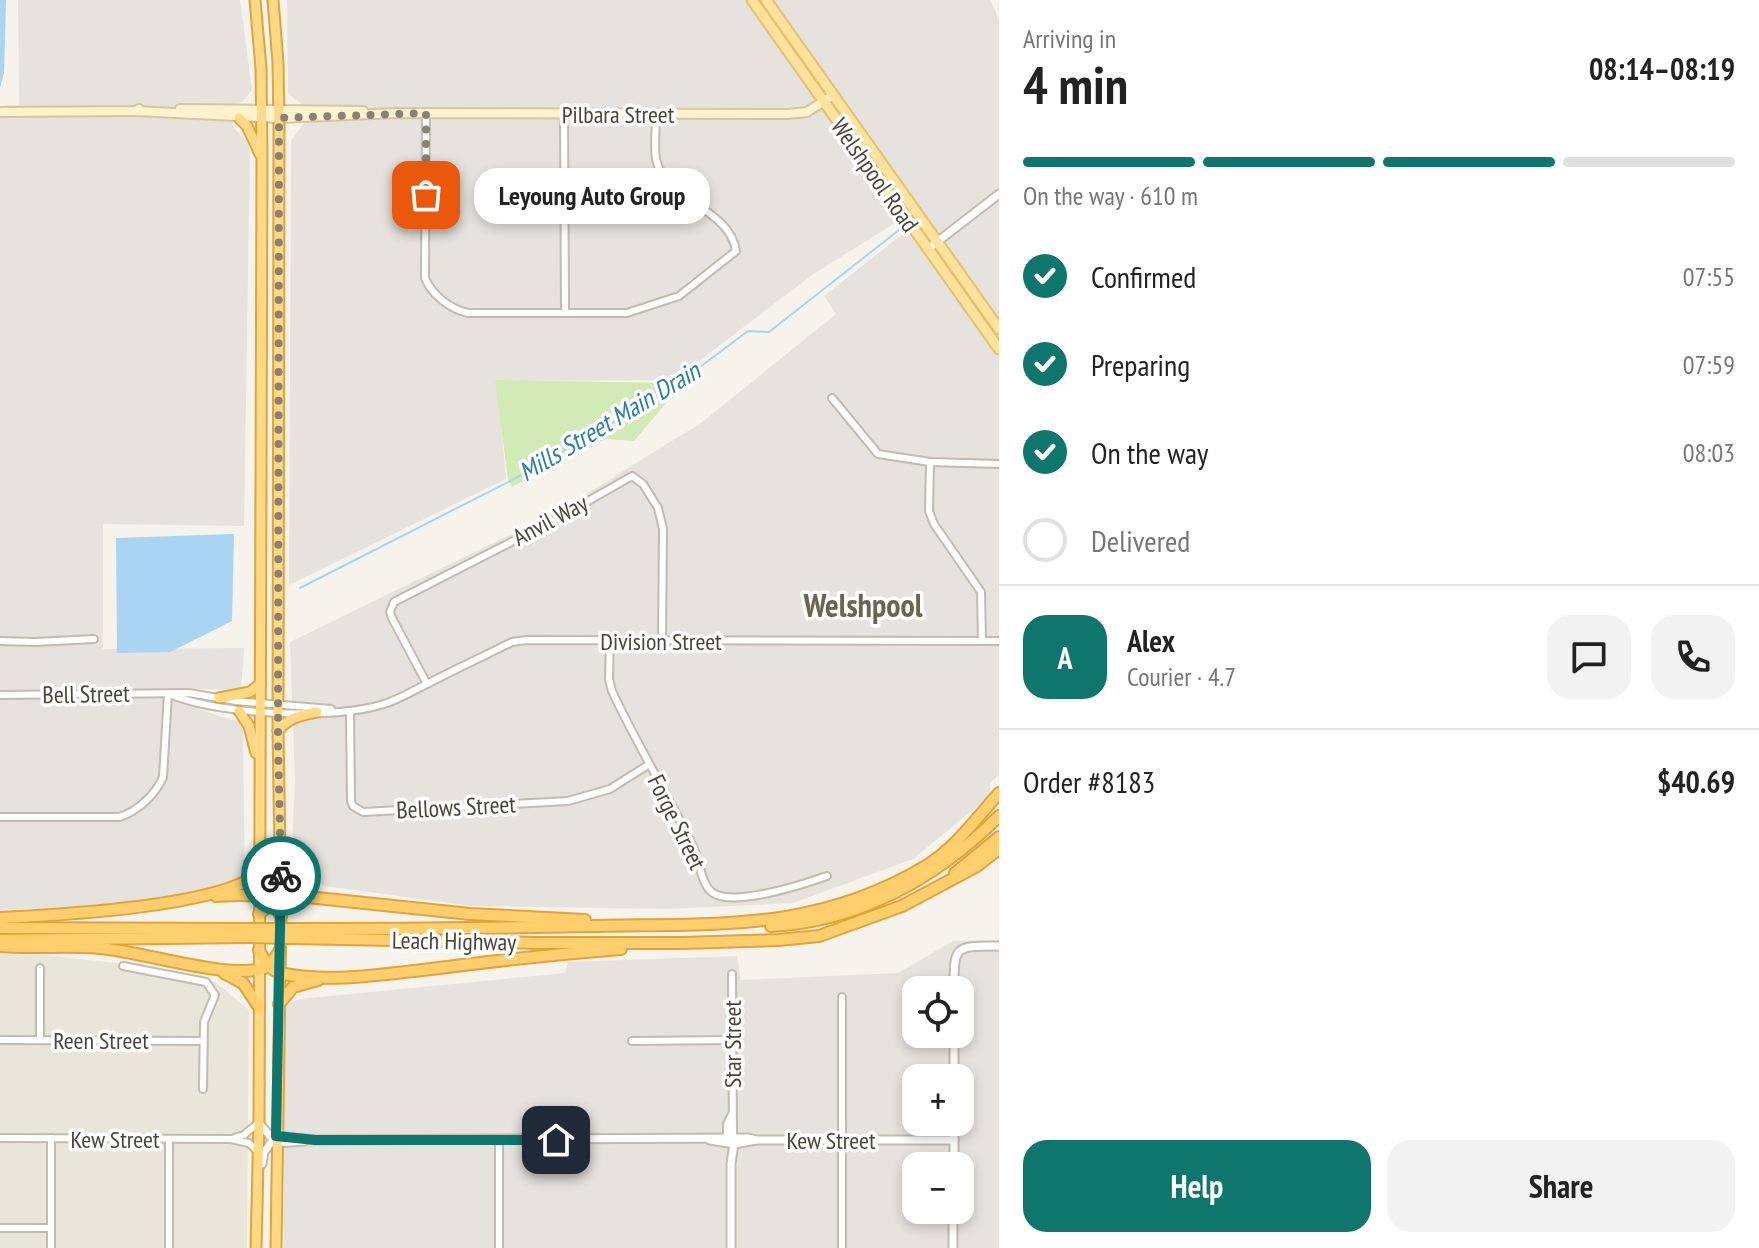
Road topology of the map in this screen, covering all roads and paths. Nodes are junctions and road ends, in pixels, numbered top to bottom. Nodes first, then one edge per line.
1 (255, 0) edge
2 (273, 0) edge
3 (752, 0) edge
4 (766, 0) edge
5 (833, 95) junction
6 (824, 102) junction
7 (135, 111) junction
8 (0, 112) edge
9 (426, 113) junction
10 (262, 114) junction
11 (279, 114) junction
12 (564, 114) junction
13 (656, 115) junction
14 (239, 118) junction
15 (262, 157) junction
16 (999, 194) edge
17 (936, 239) junction
18 (926, 246) junction
19 (565, 313) junction
20 (999, 329) edge
21 (999, 349) edge
22 (832, 398) dead end
23 (930, 462) junction
24 (999, 464) edge
25 (94, 639) dead end
26 (0, 641) edge
27 (610, 641) junction
28 (662, 641) junction
29 (982, 641) junction
30 (999, 641) edge
31 (260, 684) junction
32 (427, 684) junction
33 (0, 695) edge
34 (170, 695) junction
35 (219, 698) junction
36 (278, 707) junction
37 (260, 708) junction
38 (239, 711) junction
39 (338, 711) junction
40 (350, 711) junction
41 (317, 712) junction
42 (278, 731) junction
43 (648, 765) junction
44 (260, 780) junction
45 (999, 793) edge
46 (999, 816) edge
47 (0, 817) edge
48 (999, 837) edge
49 (999, 849) edge
50 (281, 851) junction
51 (259, 873) junction
52 (827, 876) dead end
53 (200, 896) junction
54 (259, 896) junction
55 (311, 896) junction
56 (276, 899) junction
57 (902, 906) junction
58 (259, 914) junction
59 (281, 916) joint
60 (0, 918) edge
61 (657, 924) junction
62 (725, 925) junction
63 (0, 928) edge
64 (248, 933) junction
65 (294, 933) junction
66 (0, 943) edge
67 (682, 943) junction
68 (999, 946) edge
69 (259, 950) joint
70 (280, 950) junction
71 (123, 966) dead end
72 (40, 968) dead end
73 (264, 969) junction
74 (219, 971) junction
75 (280, 973) junction
76 (732, 974) dead end
77 (954, 976) edge
78 (328, 977) junction
79 (842, 997) dead end
80 (279, 1004) junction
81 (259, 1007) junction
82 (0, 1040) edge
83 (40, 1040) junction
84 (732, 1040) junction
85 (203, 1041) junction
86 (632, 1041) dead end
87 (203, 1089) dead end
88 (259, 1122) junction
89 (954, 1136) edge
90 (0, 1138) edge
91 (51, 1138) junction
92 (169, 1139) junction
93 (231, 1139) junction
94 (275, 1139) junction
95 (842, 1139) junction
96 (499, 1140) junction
97 (954, 1140) junction
98 (731, 1141) junction
99 (954, 1152) edge
100 (258, 1153) junction
101 (257, 1210) junction
102 (953, 1224) edge
103 (0, 1228) edge
104 (51, 1228) junction
105 (51, 1248) edge
106 (169, 1248) edge
107 (256, 1248) edge
108 (276, 1248) edge
109 (499, 1248) edge
110 (731, 1248) edge
111 (842, 1248) edge
112 (953, 1248) edge

1 - 10 highway
2 - 11 highway
3 - 6 main road, Welshpool Road
4 - 5 main road, Welshpool Road
5 - 6 main road, Pilbara Street
5 - 17 main road, Welshpool Road
6 - 13 main road, Pilbara Street
6 - 18 main road, Welshpool Road
7 - 8 main road, Pilbara Street
7 - 10 main road, Pilbara Street
7 - 14 main road, Pilbara Street
9 - 11 main road, Pilbara Street
9 - 12 main road, Pilbara Street
9 - 19 street
10 - 11 main road, Pilbara Street
10 - 14 main road, Pilbara Street
10 - 15 highway
11 - 36 highway
12 - 13 main road, Pilbara Street
12 - 19 street
13 - 19 street
14 - 15 highway
15 - 31 highway
16 - 17 street
17 - 18 street
17 - 20 main road, Welshpool Road
18 - 21 main road, Welshpool Road
22 - 23 street
23 - 24 street
23 - 29 street
25 - 26 street
27 - 28 street, Division Street
27 - 32 street, Division Street
27 - 43 street, Forge Street
28 - 29 street, Division Street
28 - 32 street, Anvil Way
29 - 30 street, Division Street
31 - 35 highway
31 - 37 highway
32 - 40 street, Division Street
33 - 34 street, Bell Street
34 - 35 street, Bell Street
34 - 38 street, Bell Street
34 - 47 street
35 - 37 street, Bell Street
36 - 37 street
36 - 39 street, Division Street
36 - 41 street, Division Street
36 - 42 highway
37 - 38 street, Bell Street
37 - 44 highway
38 - 44 highway
39 - 40 street, Division Street
39 - 41 street, Division Street
40 - 43 street, Bellows Street
41 - 42 highway
42 - 50 highway
43 - 52 street, Forge Street
44 - 51 highway
45 - 62 highway
46 - 62 highway
48 - 57 highway
49 - 57 highway
50 - 55 highway
50 - 56 highway
51 - 53 highway
51 - 54 highway
53 - 54 highway
53 - 60 highway
54 - 56 highway
54 - 58 highway
55 - 56 highway
55 - 61 highway
56 - 58 highway
56 - 59 highway
57 - 67 highway, Leach Highway
58 - 69 highway
59 - 70 highway
61 - 62 highway, Leach Highway
61 - 65 highway, Leach Highway
63 - 64 highway, Leach Highway
64 - 65 highway, Leach Highway, bridge
64 - 66 highway, Leach Highway
65 - 67 highway, Leach Highway
66 - 74 highway
67 - 78 highway
68 - 77 street
69 - 73 highway
70 - 73 highway
70 - 75 highway
71 - 85 street
72 - 83 street
73 - 74 highway
73 - 75 highway
73 - 81 highway
74 - 81 highway
75 - 78 highway
75 - 80 highway
76 - 84 street, Star Street
78 - 80 highway
79 - 95 street
80 - 94 highway
81 - 88 highway
82 - 83 street, Reen Street
83 - 85 street, Reen Street
84 - 86 street
84 - 98 street, Star Street
85 - 87 street
88 - 93 street
88 - 94 street
88 - 100 highway
89 - 97 street
90 - 91 street, Kew Street
91 - 92 street, Kew Street
91 - 104 street
92 - 93 street, Kew Street
92 - 106 street
93 - 100 street, Kew Street
94 - 96 street, Kew Street
94 - 101 street
94 - 108 highway
95 - 97 street, Kew Street
95 - 98 street, Kew Street
95 - 111 street
96 - 98 street, Kew Street
96 - 109 street
97 - 99 street
98 - 110 street, Star Street
100 - 101 highway
101 - 107 highway
102 - 112 street
103 - 104 street
104 - 105 street

